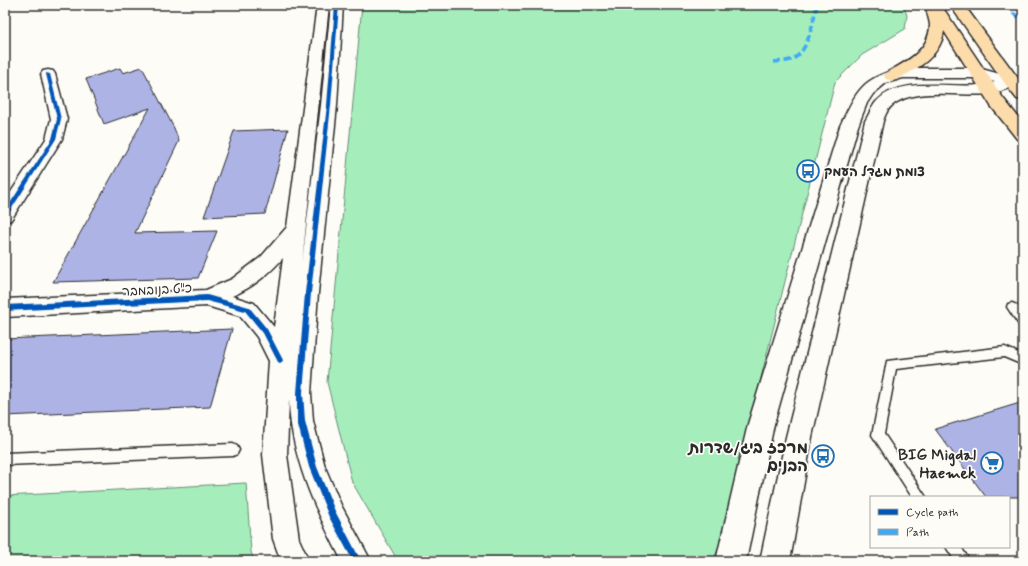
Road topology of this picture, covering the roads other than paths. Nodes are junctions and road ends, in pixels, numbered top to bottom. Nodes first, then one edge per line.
1 (323, 5) edge
2 (337, 5) edge
3 (933, 5) edge
4 (957, 5) edge
5 (48, 74) dead end
6 (892, 76) junction
7 (984, 81) junction
8 (1012, 82) junction
9 (1023, 95) edge
10 (1023, 135) edge
11 (5, 215) edge
12 (296, 229) junction
13 (207, 298) junction
14 (1012, 307) dead end
15 (5, 308) edge
16 (1023, 322) edge
17 (280, 360) junction
18 (1023, 360) edge
19 (233, 450) dead end
20 (5, 459) edge
21 (919, 496) edge
22 (954, 548) edge
23 (295, 561) edge
24 (357, 561) edge
25 (731, 561) edge
26 (775, 561) edge
27 (963, 561) edge

1 - 12 street
2 - 24 street
3 - 6 highway
3 - 7 highway
4 - 8 highway
5 - 11 street
6 - 7 main road
6 - 25 main road
7 - 8 main road
7 - 10 highway
7 - 26 main road
8 - 9 highway
12 - 13 street, כ"ט בנובמבר
12 - 17 street
13 - 15 street, כ"ט בנובמבר
13 - 17 street, כ"ט בנובמבר
14 - 16 lane
17 - 23 street
18 - 21 lane
19 - 20 lane
22 - 27 lane

